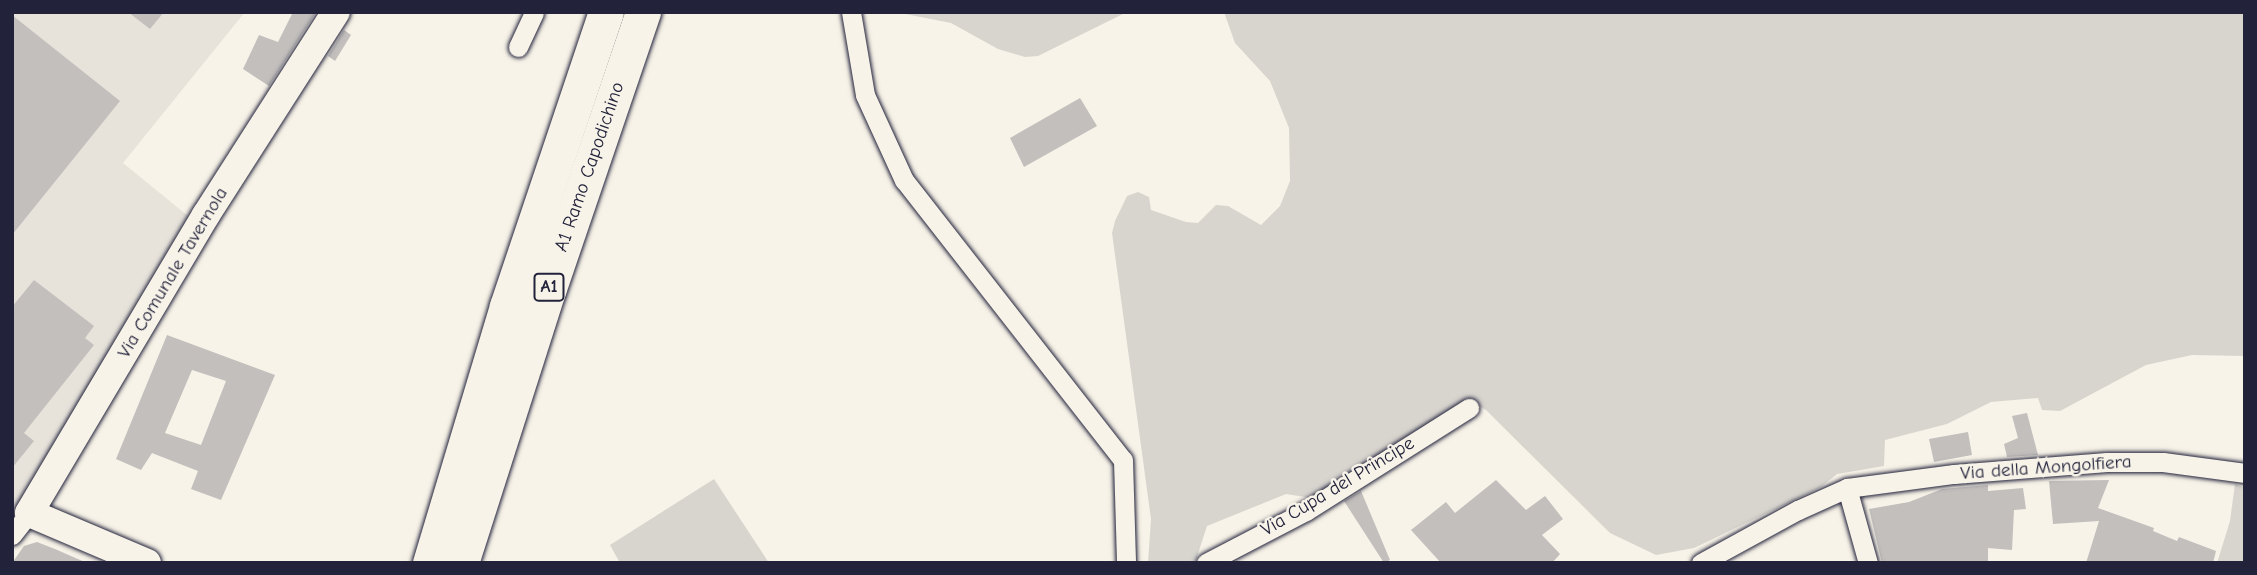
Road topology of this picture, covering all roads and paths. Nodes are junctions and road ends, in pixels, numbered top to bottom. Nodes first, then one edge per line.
1 (336, 12) edge
2 (534, 12) edge
3 (606, 12) edge
4 (643, 12) edge
5 (851, 12) edge
6 (518, 47) dead end
7 (1469, 408) dead end
8 (457, 468) junction
9 (2245, 473) edge
10 (1847, 488) junction
11 (20, 524) edge
12 (148, 563) edge
13 (409, 563) edge
14 (430, 563) edge
15 (461, 563) edge
16 (1126, 563) edge
17 (1206, 563) edge
18 (1701, 563) edge
19 (1868, 563) edge

1 - 11 street, Via Comunale Tavernola
2 - 6 street
3 - 8 highway, A1 Ramo Capodichino / A1
4 - 15 highway, A1 Ramo Capodichino / A1
5 - 16 street
7 - 17 street, Via Cupa del Principe
8 - 13 highway
8 - 14 highway, A1 Ramo Capodichino / A1
9 - 10 street, Via della Mongolfiera
10 - 18 street, Via della Mongolfiera
10 - 19 street
11 - 12 street

